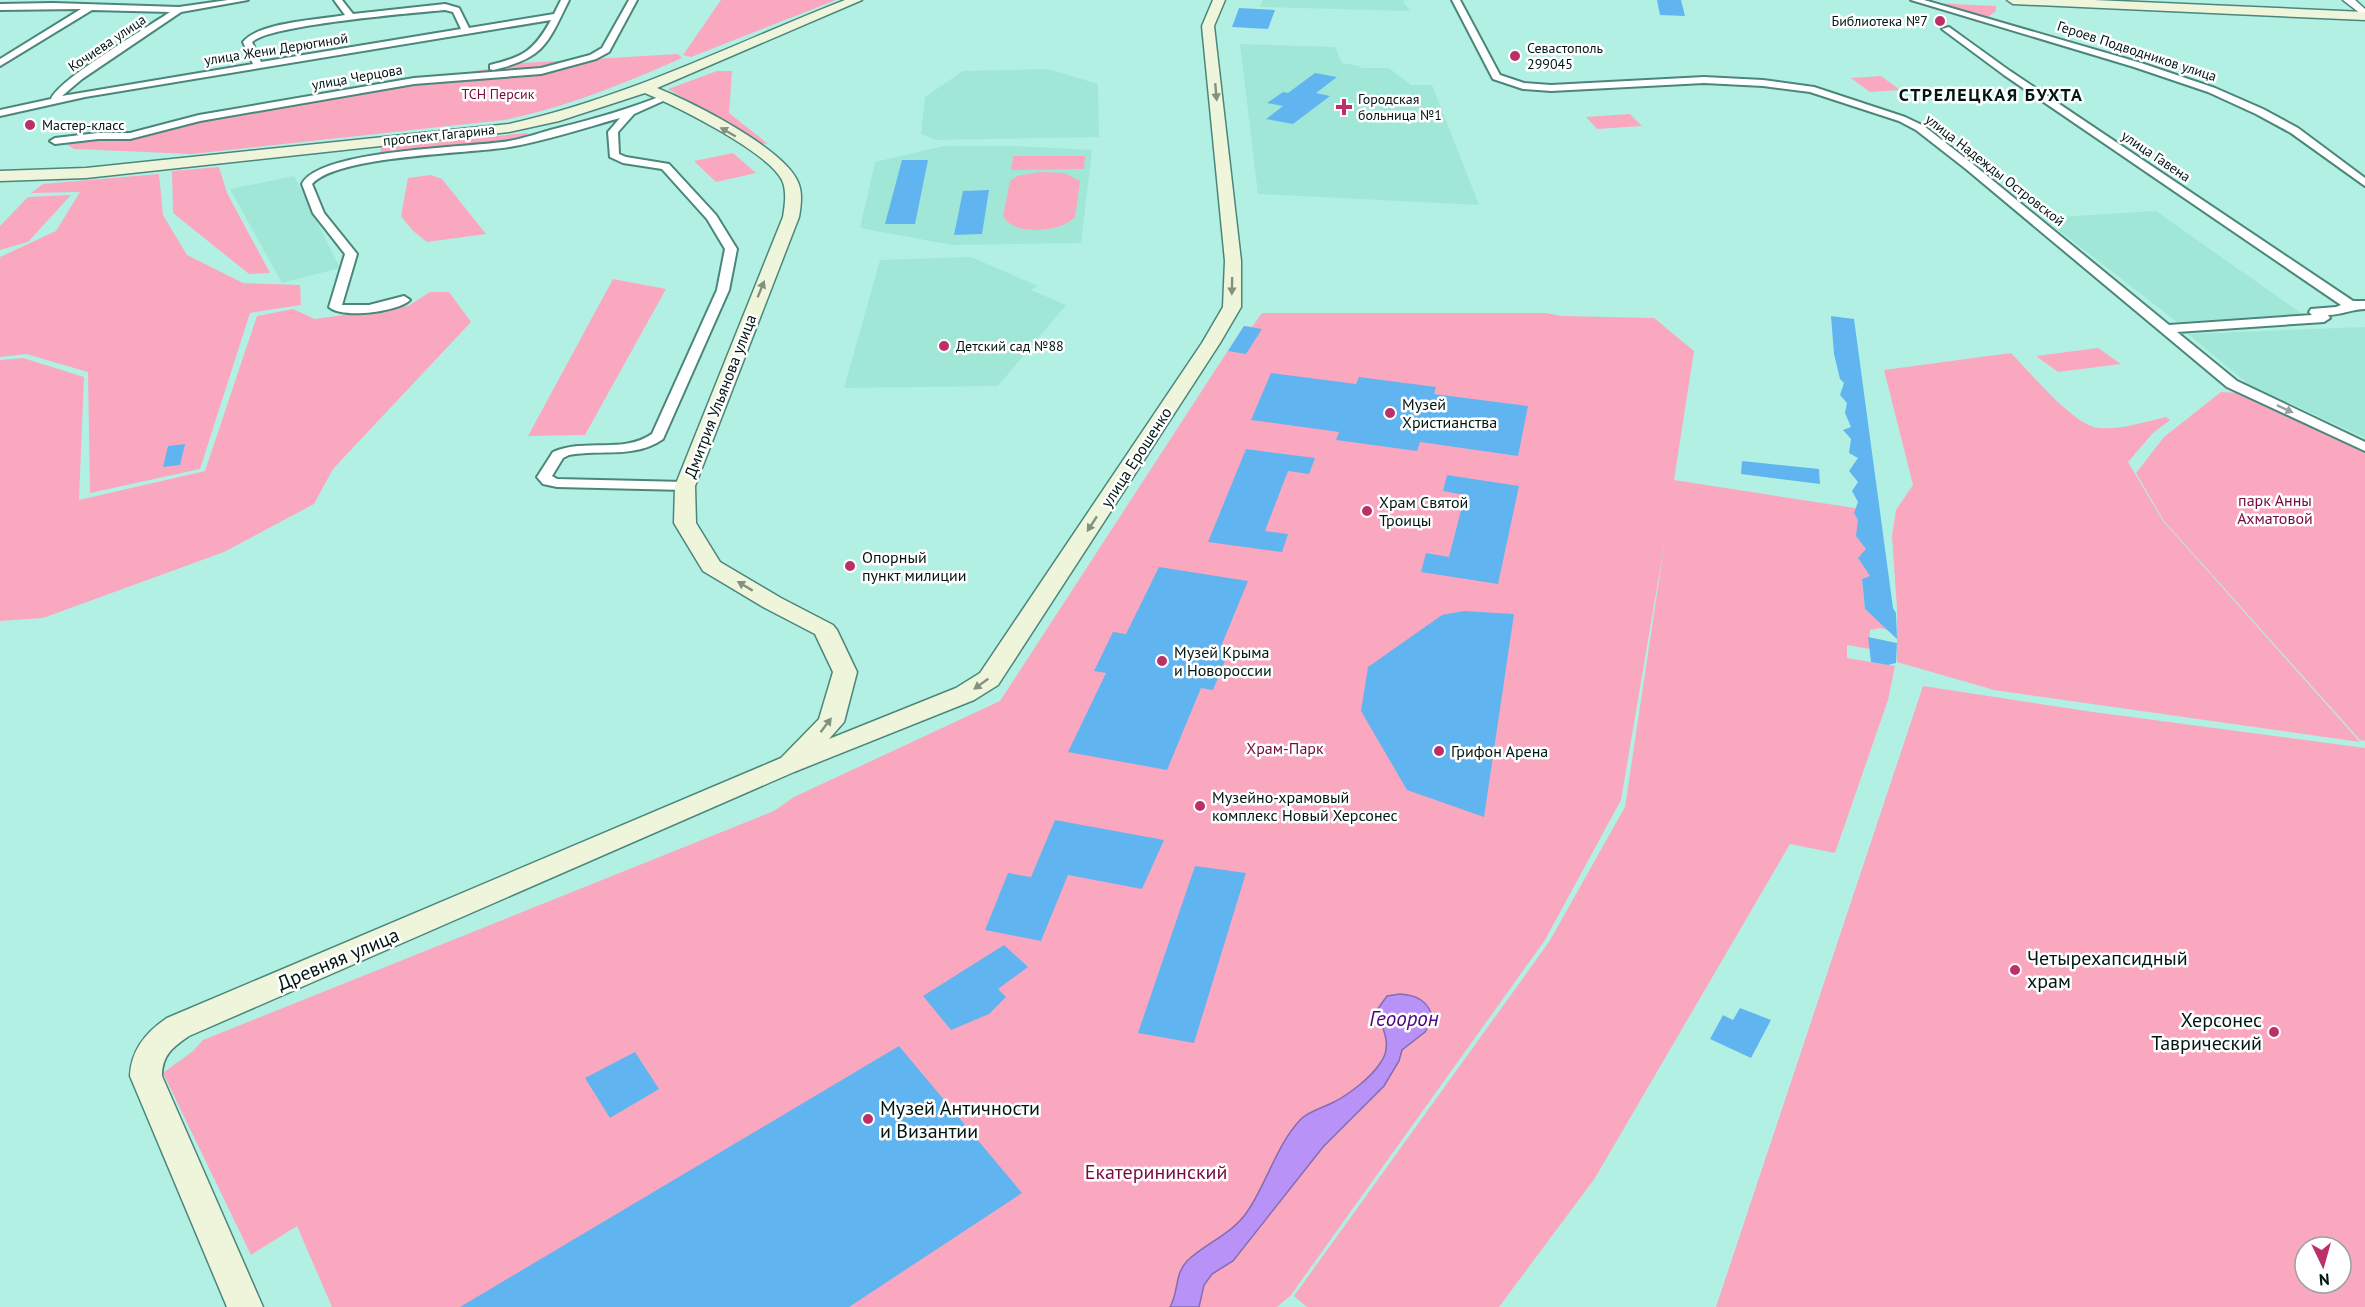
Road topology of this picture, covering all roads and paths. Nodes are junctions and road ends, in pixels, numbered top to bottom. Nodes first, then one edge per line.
1 (6, 0) edge
2 (244, 0) edge
3 (338, 0) edge
4 (565, 0) edge
5 (633, 0) edge
6 (855, 0) edge
7 (1219, 0) edge
8 (1456, 0) edge
9 (1915, 0) edge
10 (2013, 0) edge
11 (2024, 0) edge
12 (2348, 0) edge
13 (0, 5) edge
14 (92, 7) junction
15 (179, 10) junction
16 (2365, 15) edge
17 (557, 16) junction
18 (351, 17) junction
19 (1946, 29) dead end
20 (466, 32) junction
21 (0, 63) edge
22 (258, 65) junction
23 (414, 81) junction
24 (644, 88) junction
25 (667, 97) junction
26 (55, 102) junction
27 (631, 112) junction
28 (0, 113) edge
29 (55, 141) dead end
30 (630, 161) junction
31 (612, 172) dead end
32 (0, 176) edge
33 (2365, 183) edge
34 (404, 300) dead end
35 (2350, 305) junction
36 (2365, 305) edge
37 (2168, 329) junction
38 (2365, 447) edge
39 (685, 486) junction
40 (785, 766) junction
41 (245, 1307) edge

1 - 13 street
2 - 15 street
3 - 18 street
4 - 17 street
5 - 23 street, улица Черцова
6 - 24 main road, проспект Гагарина
7 -> 40 main road, улица Ерошенко
8 - 37 street, улица Надежды Островской
9 - 33 street, Героев Подводников улица
10 - 11 main road
11 - 16 main road
12 - 16 street
13 - 14 street
14 - 15 street
14 - 21 street
15 - 26 street, Кочиева улица
17 - 20 street, улица Жени Дерюгиной
17 - 23 street
18 - 20 street
18 - 22 street
19 - 35 street, улица Гавена
20 - 22 street, улица Жени Дерюгиной
22 - 26 street, улица Жени Дерюгиной
23 - 29 street, улица Черцова
24 - 25 main road, Дмитрия Ульянова улица
24 - 32 main road, проспект Гагарина
25 - 27 street
39 -> 25 main road, Дмитрия Ульянова улица
26 - 28 street, улица Жени Дерюгиной
27 - 30 street
27 - 34 street
30 - 31 street
30 - 39 street
35 - 36 street
35 - 37 street
37 -> 38 street, улица Надежды Островской
40 -> 39 main road, Дмитрия Ульянова улица
40 - 41 main road, Древняя улица

